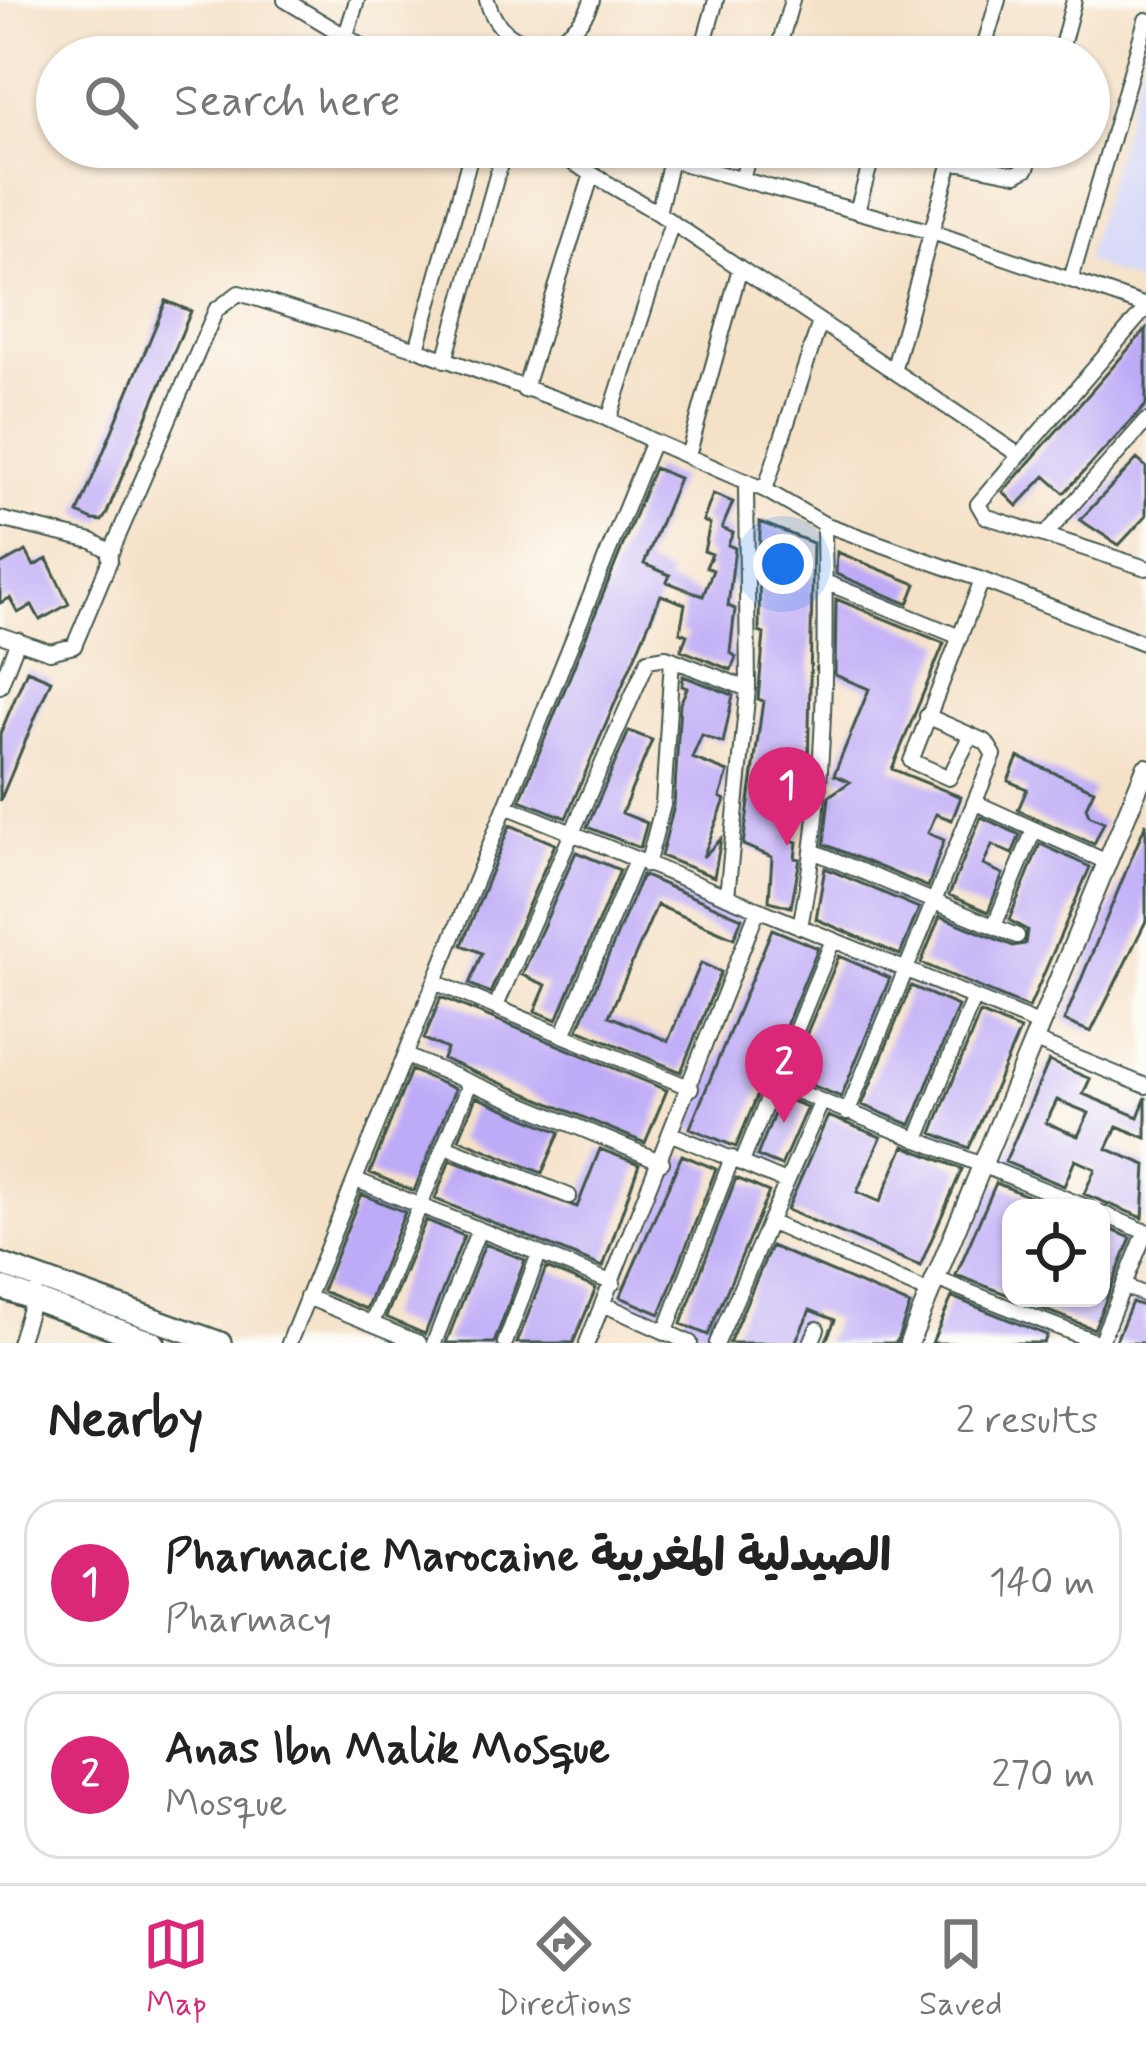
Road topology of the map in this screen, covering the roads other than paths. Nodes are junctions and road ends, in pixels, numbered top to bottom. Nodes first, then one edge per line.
1 (286, 0) edge
2 (357, 0) edge
3 (487, 0) edge
4 (592, 0) edge
5 (716, 0) edge
6 (792, 0) edge
7 (998, 0) edge
8 (1074, 0) edge
9 (1146, 20) edge
10 (342, 36) edge
11 (346, 36) edge
12 (509, 36) edge
13 (567, 36) edge
14 (706, 36) edge
15 (782, 36) edge
16 (987, 36) edge
17 (1065, 36) edge
18 (1110, 145) edge
19 (467, 168) edge
20 (499, 168) edge
21 (582, 168) edge
22 (671, 168) edge
23 (713, 168) edge
24 (745, 168) edge
25 (869, 168) edge
26 (949, 168) edge
27 (997, 168) edge
28 (1027, 168) edge
29 (1103, 168) edge
30 (592, 174) junction
31 (742, 179) junction
32 (857, 211) junction
33 (665, 217) junction
34 (932, 232) junction
35 (740, 268) junction
36 (1072, 276) junction
37 (1146, 307) edge
38 (820, 322) junction
39 (417, 350) junction
40 (445, 360) junction
41 (893, 371) junction
42 (524, 390) junction
43 (610, 419) junction
44 (1146, 421) edge
45 (653, 441) junction
46 (1016, 453) junction
47 (688, 456) junction
48 (746, 481) junction
49 (765, 490) junction
50 (0, 518) edge
51 (824, 524) junction
52 (1047, 533) junction
53 (110, 555) junction
54 (1146, 568) edge
55 (982, 580) junction
56 (825, 582) junction
57 (0, 634) edge
58 (960, 637) junction
59 (18, 640) junction
60 (1146, 644) edge
61 (672, 659) junction
62 (0, 686) edge
63 (748, 689) junction
64 (927, 716) junction
65 (971, 735) junction
66 (1146, 768) edge
67 (976, 803) junction
68 (506, 806) junction
69 (1034, 830) junction
70 (571, 832) junction
71 (814, 852) junction
72 (642, 862) junction
73 (1107, 862) junction
74 (727, 896) junction
75 (933, 900) junction
76 (758, 909) junction
77 (994, 926) junction
78 (800, 927) junction
79 (1017, 936) dead end
80 (833, 940) junction
81 (905, 970) junction
82 (437, 983) junction
83 (973, 999) junction
84 (496, 1006) junction
85 (564, 1033) junction
86 (1038, 1033) junction
87 (406, 1056) junction
88 (776, 1083) junction
89 (469, 1085) junction
90 (1146, 1086) edge
91 (691, 1088) junction
92 (821, 1103) junction
93 (847, 1113) junction
94 (672, 1134) junction
95 (917, 1140) junction
96 (445, 1146) junction
97 (737, 1160) junction
98 (662, 1162) junction
99 (983, 1165) junction
100 (356, 1180) junction
101 (786, 1181) junction
102 (569, 1196) dead end
103 (1066, 1199) edge
104 (418, 1207) junction
105 (1110, 1217) edge
106 (769, 1222) junction
107 (479, 1229) junction
108 (1146, 1232) edge
109 (538, 1254) junction
110 (0, 1264) edge
111 (613, 1283) junction
112 (933, 1286) junction
113 (1124, 1286) junction
114 (0, 1287) edge
115 (37, 1287) junction
116 (1146, 1295) edge
117 (308, 1297) junction
118 (1002, 1300) edge
119 (603, 1304) junction
120 (1029, 1307) edge
121 (372, 1323) junction
122 (120, 1327) edge
123 (665, 1333) junction
124 (169, 1335) edge
125 (19, 1343) edge
126 (154, 1343) edge
127 (220, 1343) edge
128 (289, 1343) edge
129 (418, 1343) edge
130 (434, 1343) edge
131 (505, 1343) edge
132 (587, 1343) edge
133 (690, 1343) edge
134 (717, 1343) edge
135 (909, 1343) edge
136 (1100, 1343) edge

1 - 10 street
2 - 11 street
3 - 12 street
4 - 13 street
5 - 14 street
6 - 15 street
7 - 16 street
8 - 17 street
9 - 18 street
19 - 39 street
20 - 40 street
21 - 30 street
22 - 33 street
23 - 31 street
24 - 31 street
25 - 32 street
26 - 34 street
27 - 28 street
29 - 36 street
30 - 33 street
30 - 42 street
31 - 32 street
32 - 34 street
33 - 35 street
33 - 43 street
34 - 36 street
34 - 41 street
35 - 38 street
35 - 47 street
36 - 37 street
37 - 46 street
38 - 41 street
38 - 49 street
39 - 40 street
39 - 53 street
40 - 42 street
41 - 46 street
42 - 43 street
43 - 45 street
44 - 52 street
45 - 47 street
45 - 68 street
46 - 52 street
47 - 48 street
48 - 49 street
48 - 63 street
49 - 51 street
50 - 53 street
51 - 55 street
51 - 56 street
52 - 54 street
53 - 59 street
55 - 58 street
55 - 60 street
56 - 58 street
56 - 71 street
57 - 59 street
58 - 64 street
59 - 62 street
61 - 63 street
61 - 70 street
61 - 72 street
63 - 74 street
64 - 65 street
64 - 65 street
65 - 67 street
66 - 73 street
67 - 69 street
67 - 75 street
68 - 70 street
68 - 82 street
69 - 73 street
69 - 77 street
70 - 72 street
70 - 84 street
71 - 75 street
71 - 78 street
72 - 74 street
72 - 85 street
73 - 86 street
74 - 76 street
75 - 77 street
75 - 81 street
76 - 78 street
76 - 91 street
77 - 79 street
78 - 80 street
80 - 81 street
80 - 88 street
81 - 83 street
81 - 93 street
82 - 84 street
82 - 87 street
83 - 86 street
83 - 95 street
84 - 85 street
85 - 91 street
86 - 90 street
86 - 99 street
87 - 89 street
87 - 100 street
88 - 92 street
88 - 97 street
89 - 96 street
89 - 98 street
91 - 94 street
92 - 93 street
92 - 101 street
93 - 95 street
94 - 97 street
94 - 98 street
95 - 99 street
96 - 102 street
96 - 104 street
97 - 101 street
97 - 123 street
98 - 111 street
99 - 103 street
99 - 112 street
100 - 104 street
100 - 117 street
101 - 106 street
104 - 107 street
104 - 121 street
105 - 108 street
106 - 112 street
106 - 134 street
107 - 109 street
107 - 130 street
108 - 113 street
109 - 111 street
109 - 131 street
110 - 115 main road
111 - 119 street
112 - 118 street
112 - 135 street
113 - 116 street
113 - 136 street
114 - 115 main road
115 - 122 main road
115 - 125 street
117 - 121 street
117 - 128 street
119 - 123 street
119 - 132 street
120 - 136 street
121 - 129 street
122 - 124 main road
122 - 126 main road
123 - 133 street
124 - 127 main road

